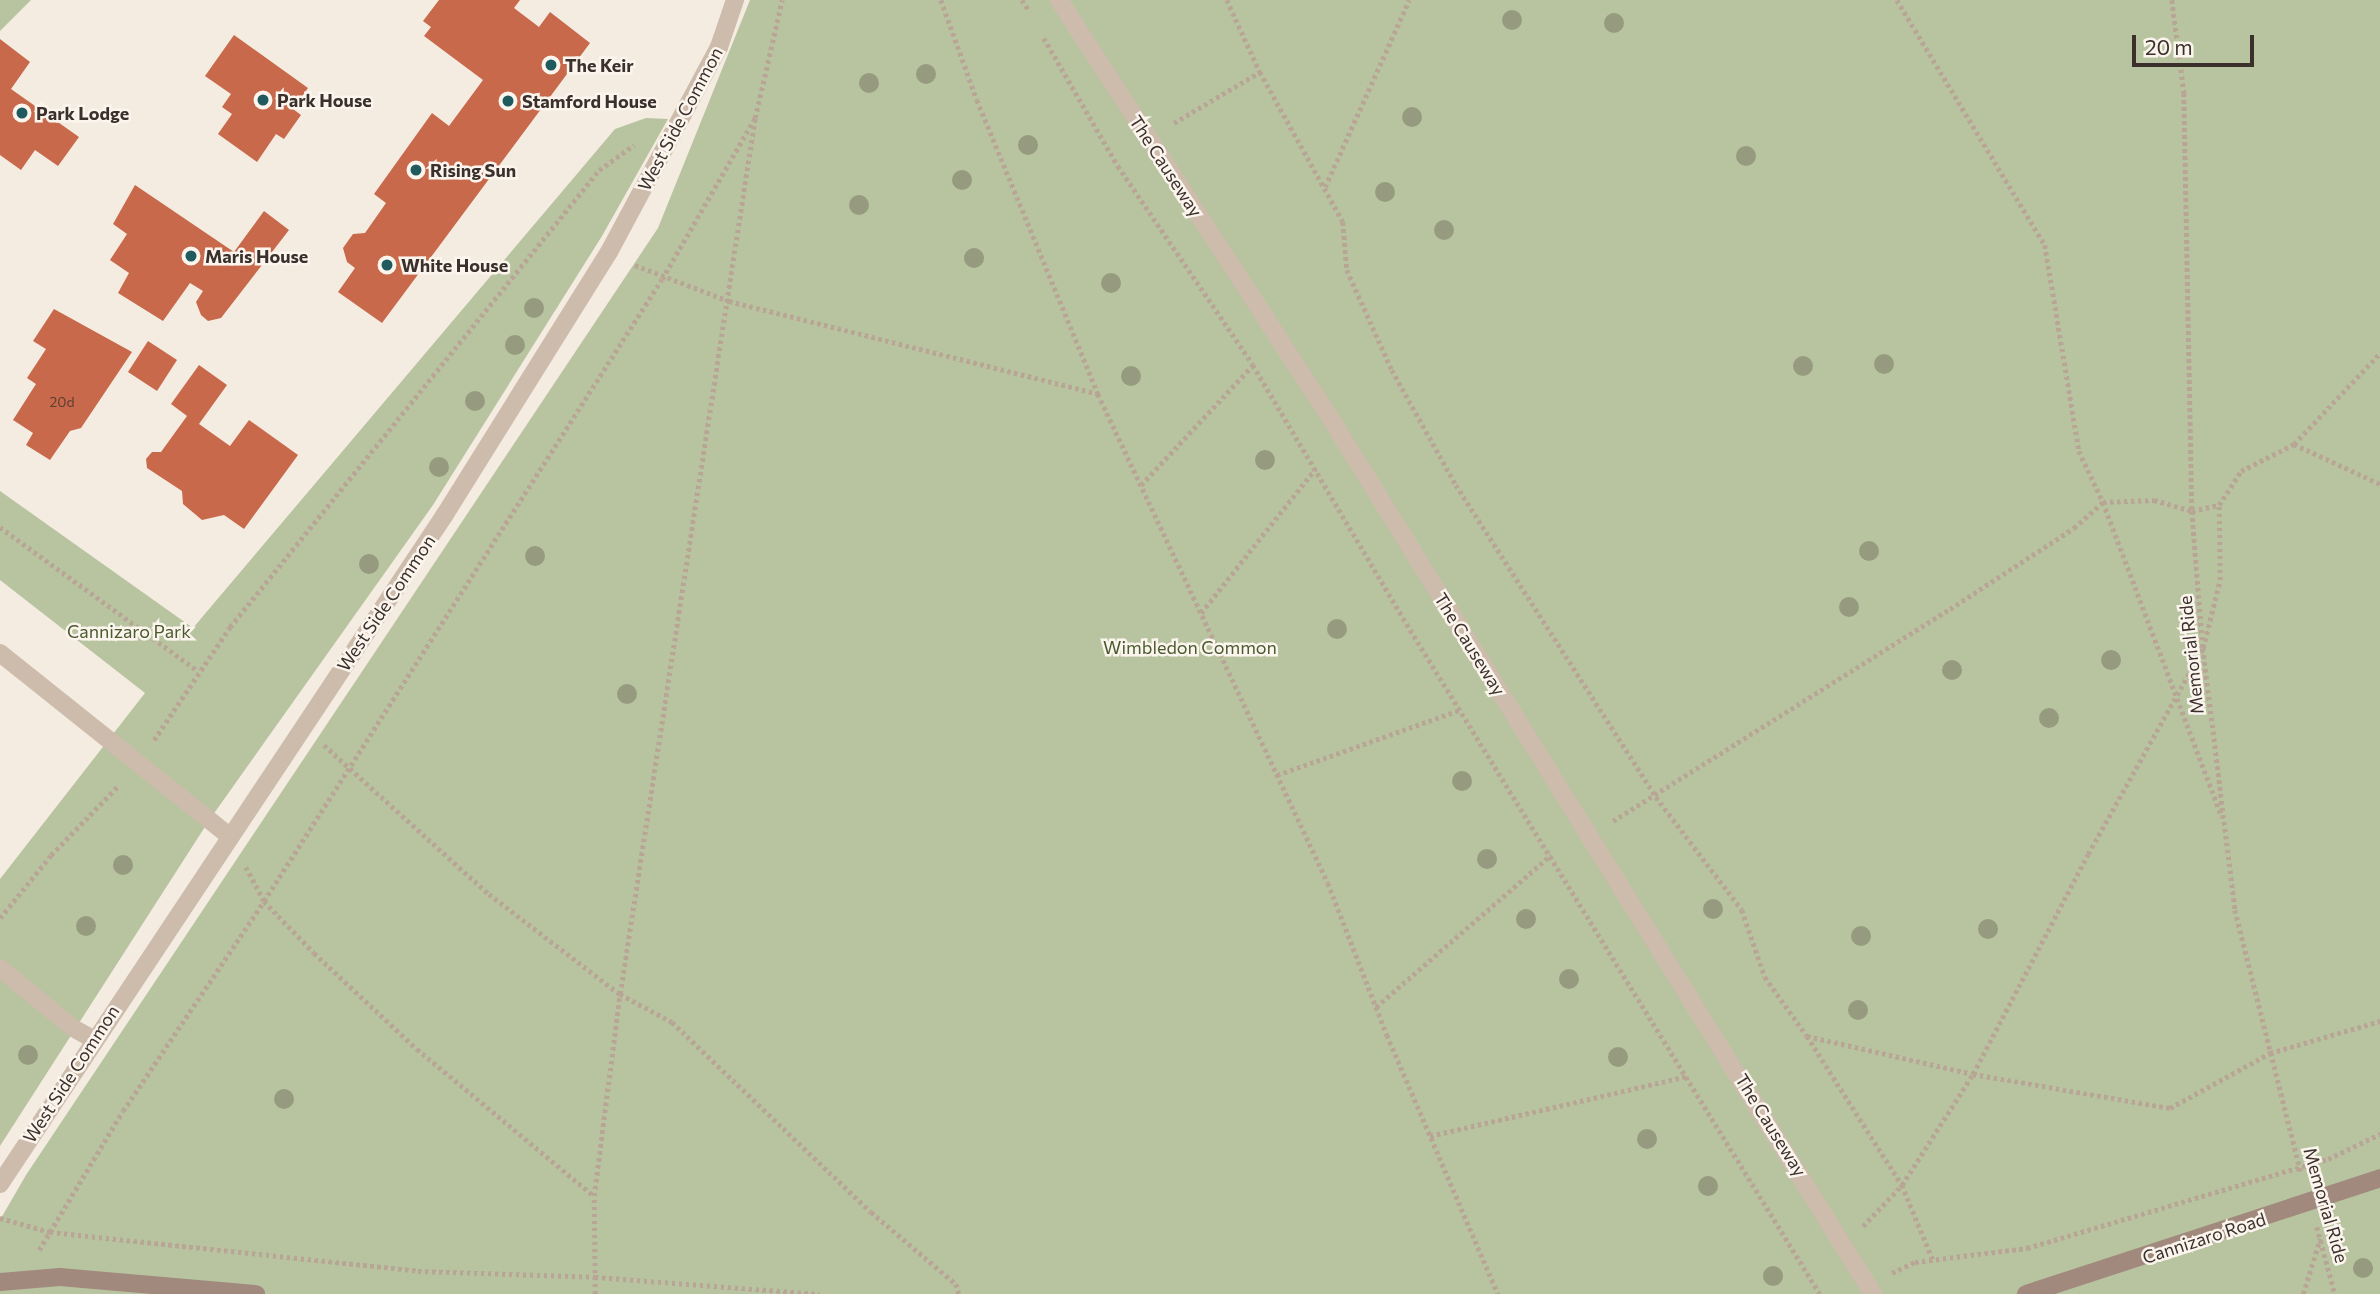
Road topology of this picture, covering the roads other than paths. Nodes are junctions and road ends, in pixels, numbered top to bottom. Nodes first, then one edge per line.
1 (735, 0) edge
2 (1059, 0) edge
3 (0, 653) edge
4 (229, 836) junction
5 (0, 968) edge
6 (93, 1039) junction
7 (2380, 1178) edge
8 (0, 1184) edge
9 (0, 1282) edge
10 (1871, 1289) edge
11 (256, 1294) edge
12 (2026, 1294) edge

1 - 4 street, West Side Common
2 - 10 street, The Causeway
3 - 4 street
4 - 6 street, West Side Common
5 - 6 street
6 - 8 street, West Side Common
7 - 12 main road, Cannizaro Road
9 - 11 main road

